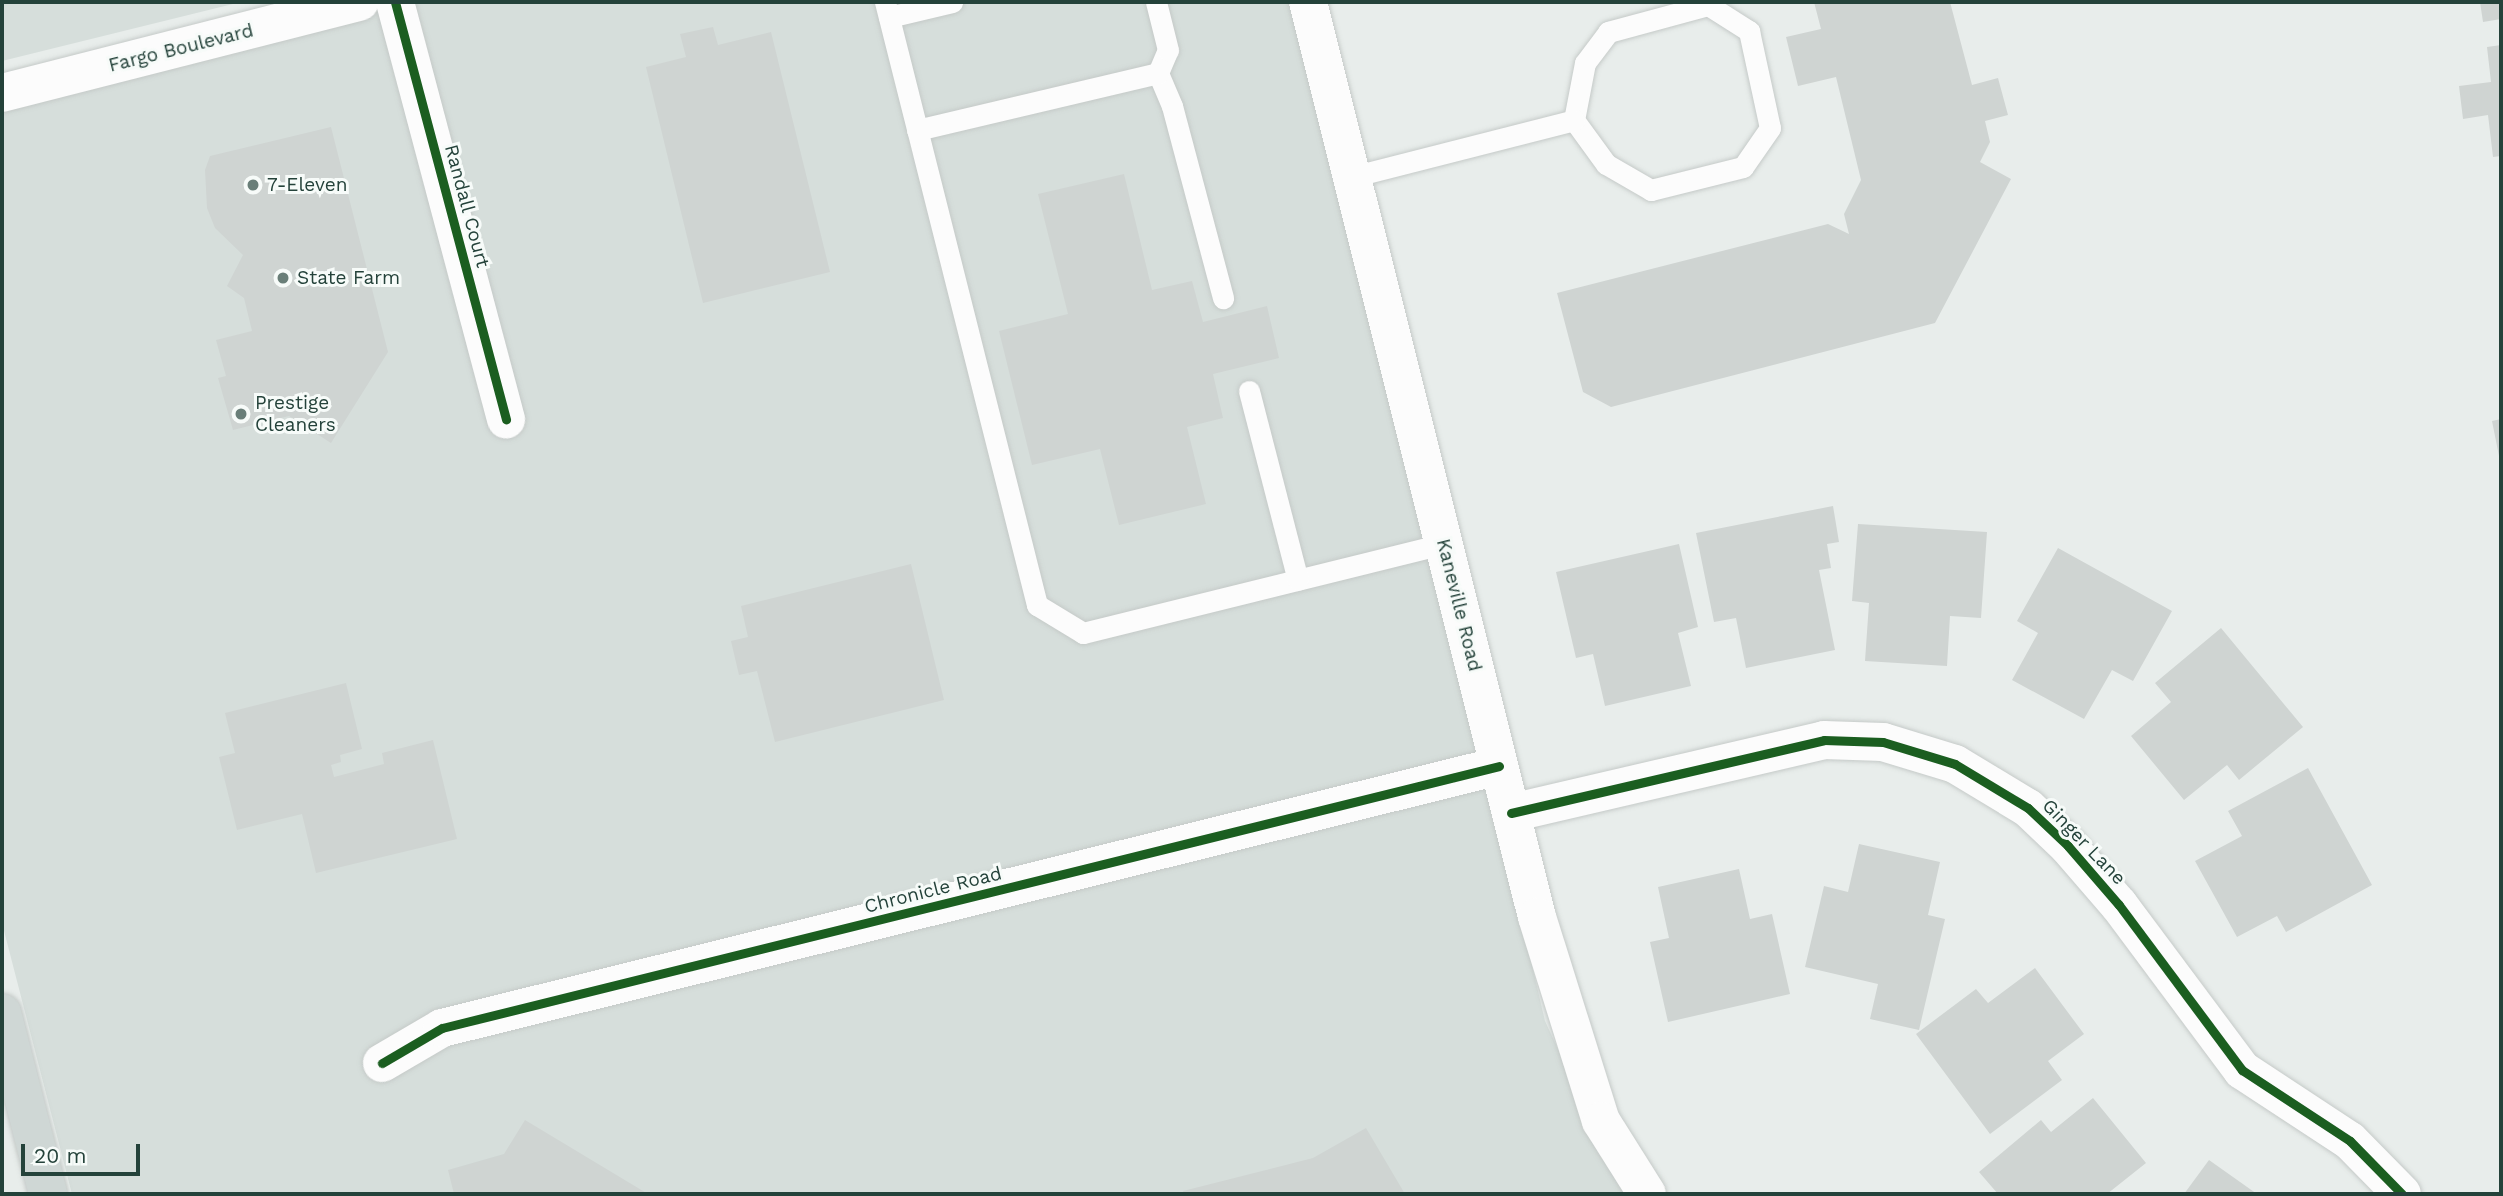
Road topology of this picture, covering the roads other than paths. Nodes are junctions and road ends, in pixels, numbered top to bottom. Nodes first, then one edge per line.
1 (360, 2) edge
2 (395, 2) edge
3 (952, 2) edge
4 (1156, 2) edge
5 (1308, 2) edge
6 (887, 9) edge
7 (1158, 73) junction
8 (2, 93) edge
9 (1574, 120) junction
10 (917, 130) junction
11 (1351, 177) junction
12 (1223, 298) dead end
13 (1249, 391) dead end
14 (506, 419) dead end
15 (1443, 544) junction
16 (1298, 580) junction
17 (1499, 766) junction
18 (1511, 813) junction
19 (2, 1013) edge
20 (382, 1063) dead end
21 (48, 1194) edge
22 (1647, 1194) edge
23 (2402, 1194) edge

1 - 8 street, Fargo Boulevard
2 - 14 street, Randall Court
3 - 6 lane
4 - 7 lane
5 - 11 street, Kaneville Road
6 - 10 lane
7 - 10 lane
7 - 12 lane
9 - 9 lane
9 - 11 lane
10 - 16 lane
11 - 15 street, Kaneville Road
13 - 16 lane
15 - 16 lane
15 - 17 street, Kaneville Road
17 - 18 street, Kaneville Road
17 - 20 street, Chronicle Road
18 - 22 street, Kaneville Road
18 - 23 street, Ginger Lane
19 - 21 main road

